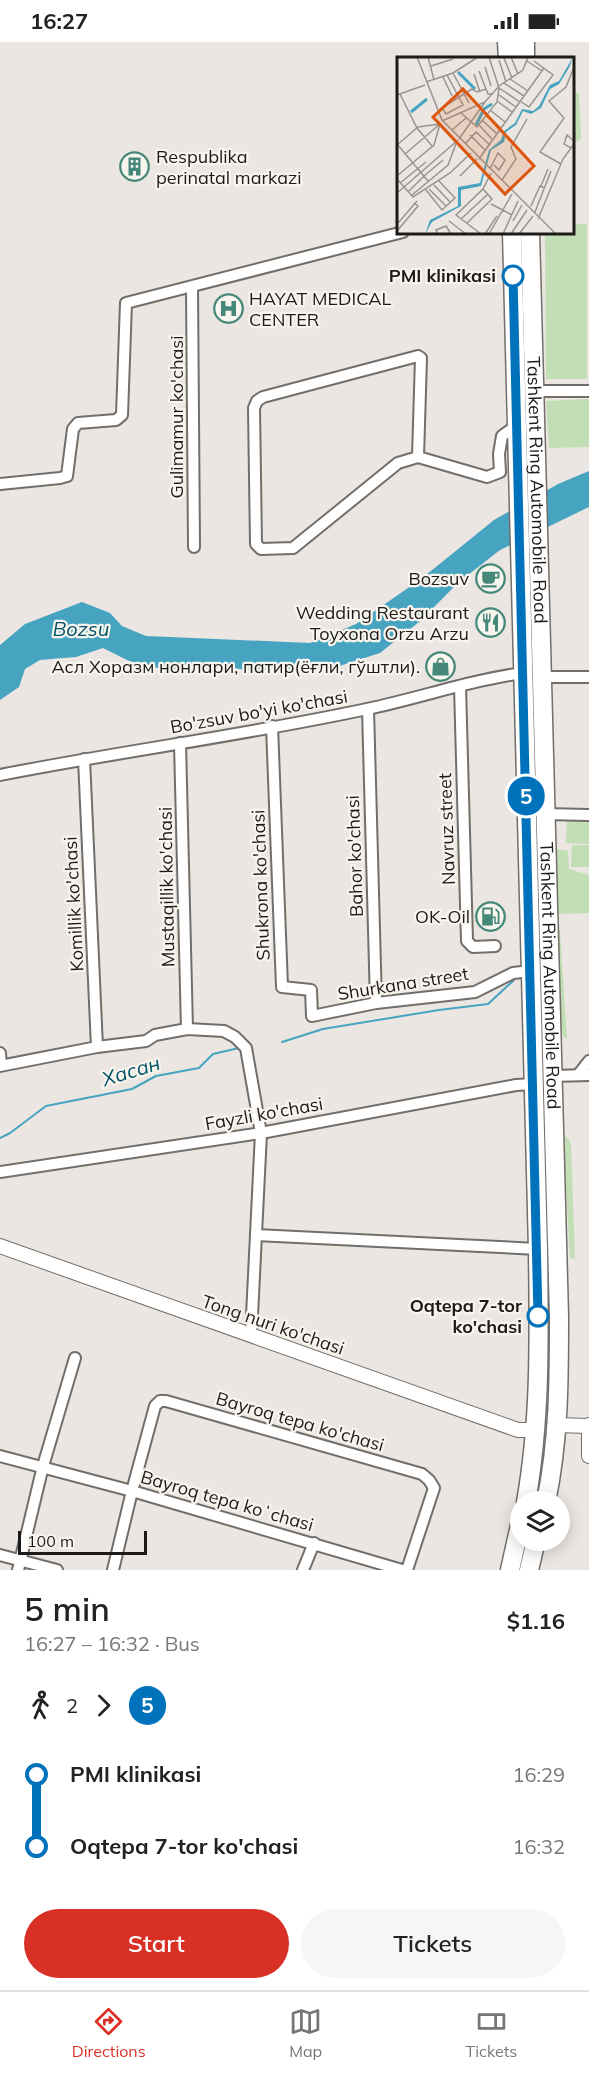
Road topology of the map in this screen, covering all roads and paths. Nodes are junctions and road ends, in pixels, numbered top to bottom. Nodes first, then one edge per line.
1 (507, 42) edge
2 (508, 57) edge
3 (397, 234) edge
4 (512, 234) edge
5 (530, 234) edge
6 (192, 287) junction
7 (589, 391) edge
8 (534, 392) junction
9 (517, 425) junction
10 (418, 457) junction
11 (0, 484) edge
12 (527, 488) junction
13 (194, 547) dead end
14 (532, 675) junction
15 (589, 677) edge
16 (460, 686) junction
17 (368, 709) junction
18 (272, 726) junction
19 (180, 743) junction
20 (84, 759) junction
21 (0, 776) edge
22 (544, 814) junction
23 (589, 814) edge
24 (536, 843) junction
25 (495, 946) dead end
26 (531, 971) junction
27 (376, 1003) junction
28 (187, 1029) junction
29 (97, 1047) junction
30 (0, 1053) edge
31 (589, 1061) edge
32 (1, 1066) edge
33 (583, 1075) edge
34 (552, 1076) junction
35 (534, 1084) junction
36 (261, 1132) junction
37 (0, 1172) edge
38 (256, 1235) junction
39 (0, 1246) edge
40 (538, 1249) junction
41 (250, 1336) junction
42 (75, 1358) dead end
43 (557, 1425) junction
44 (589, 1426) edge
45 (535, 1430) junction
46 (0, 1456) edge
47 (589, 1456) edge
48 (43, 1466) junction
49 (132, 1491) junction
50 (527, 1491) edge
51 (548, 1491) edge
52 (314, 1543) junction
53 (514, 1551) edge
54 (533, 1551) edge
55 (0, 1555) edge
56 (19, 1565) edge
57 (57, 1570) edge
58 (113, 1570) edge
59 (303, 1570) edge
60 (402, 1570) edge
61 (407, 1570) edge
62 (510, 1570) edge
63 (529, 1570) edge

1 - 2 highway
3 - 6 street
4 - 9 highway, Tashkent Ring Automobile Road
5 - 8 highway, Tashkent Ring Automobile Road
6 - 11 street
6 - 13 street, Gulimamur ko'chasi
7 - 8 street
8 - 12 highway, Tashkent Ring Automobile Road
9 - 10 street
9 - 12 highway, Tashkent Ring Automobile Road
10 - 10 street
12 - 14 highway, Tashkent Ring Automobile Road
14 - 15 street, Bo'zsuv bo'yi ko'chasi
14 - 16 street, Bo'zsuv bo'yi ko'chasi
14 - 22 highway, Tashkent Ring Automobile Road
14 - 24 highway, Tashkent Ring Automobile Road
16 - 17 street, Bo'zsuv bo'yi ko'chasi
16 - 25 street, Navruz street
17 - 18 street, Bo'zsuv bo'yi ko'chasi
17 - 27 street, Bahor ko'chasi
18 - 19 street, Bo'zsuv bo'yi ko'chasi
18 - 27 street, Shukrona ko'chasi
19 - 20 street, Bo'zsuv bo'yi ko'chasi
19 - 28 street, Mustaqillik ko'chasi
20 - 21 street, Bo'zsuv bo'yi ko'chasi
20 - 29 street, Komillik ko'chasi
22 - 23 street
22 - 24 highway, Tashkent Ring Automobile Road
24 - 26 highway, Tashkent Ring Automobile Road
24 - 34 highway, Tashkent Ring Automobile Road
26 - 27 street, Shurkana street
26 - 35 highway, Tashkent Ring Automobile Road
28 - 29 street
28 - 36 street
29 - 32 street
30 - 32 street
31 - 33 street
33 - 34 street
34 - 43 highway, Tashkent Ring Automobile Road
35 - 36 street, Fayzli ko'chasi
35 - 40 highway, Tashkent Ring Automobile Road
36 - 37 street, Fayzli ko'chasi
36 - 38 street
38 - 40 street
38 - 41 street
39 - 41 street, Tong nuri ko'chasi
40 - 45 highway, Tashkent Ring Automobile Road
41 - 45 street, Tong nuri ko'chasi
42 - 48 street
43 - 44 street
43 - 45 highway
43 - 51 highway, Tashkent Ring Automobile Road
44 - 47 street
45 - 50 highway, Tashkent Ring Automobile Road
46 - 48 street, Bayroq tepa koʻchasi
48 - 49 street, Bayroq tepa koʻchasi
48 - 56 street
49 - 52 street, Bayroq tepa koʻchasi
49 - 58 street
49 - 61 street, Bayroq tepa ko'chasi
52 - 59 street
52 - 60 street, Bayroq tepa koʻchasi
53 - 62 highway
54 - 63 highway
55 - 56 street
56 - 57 street

